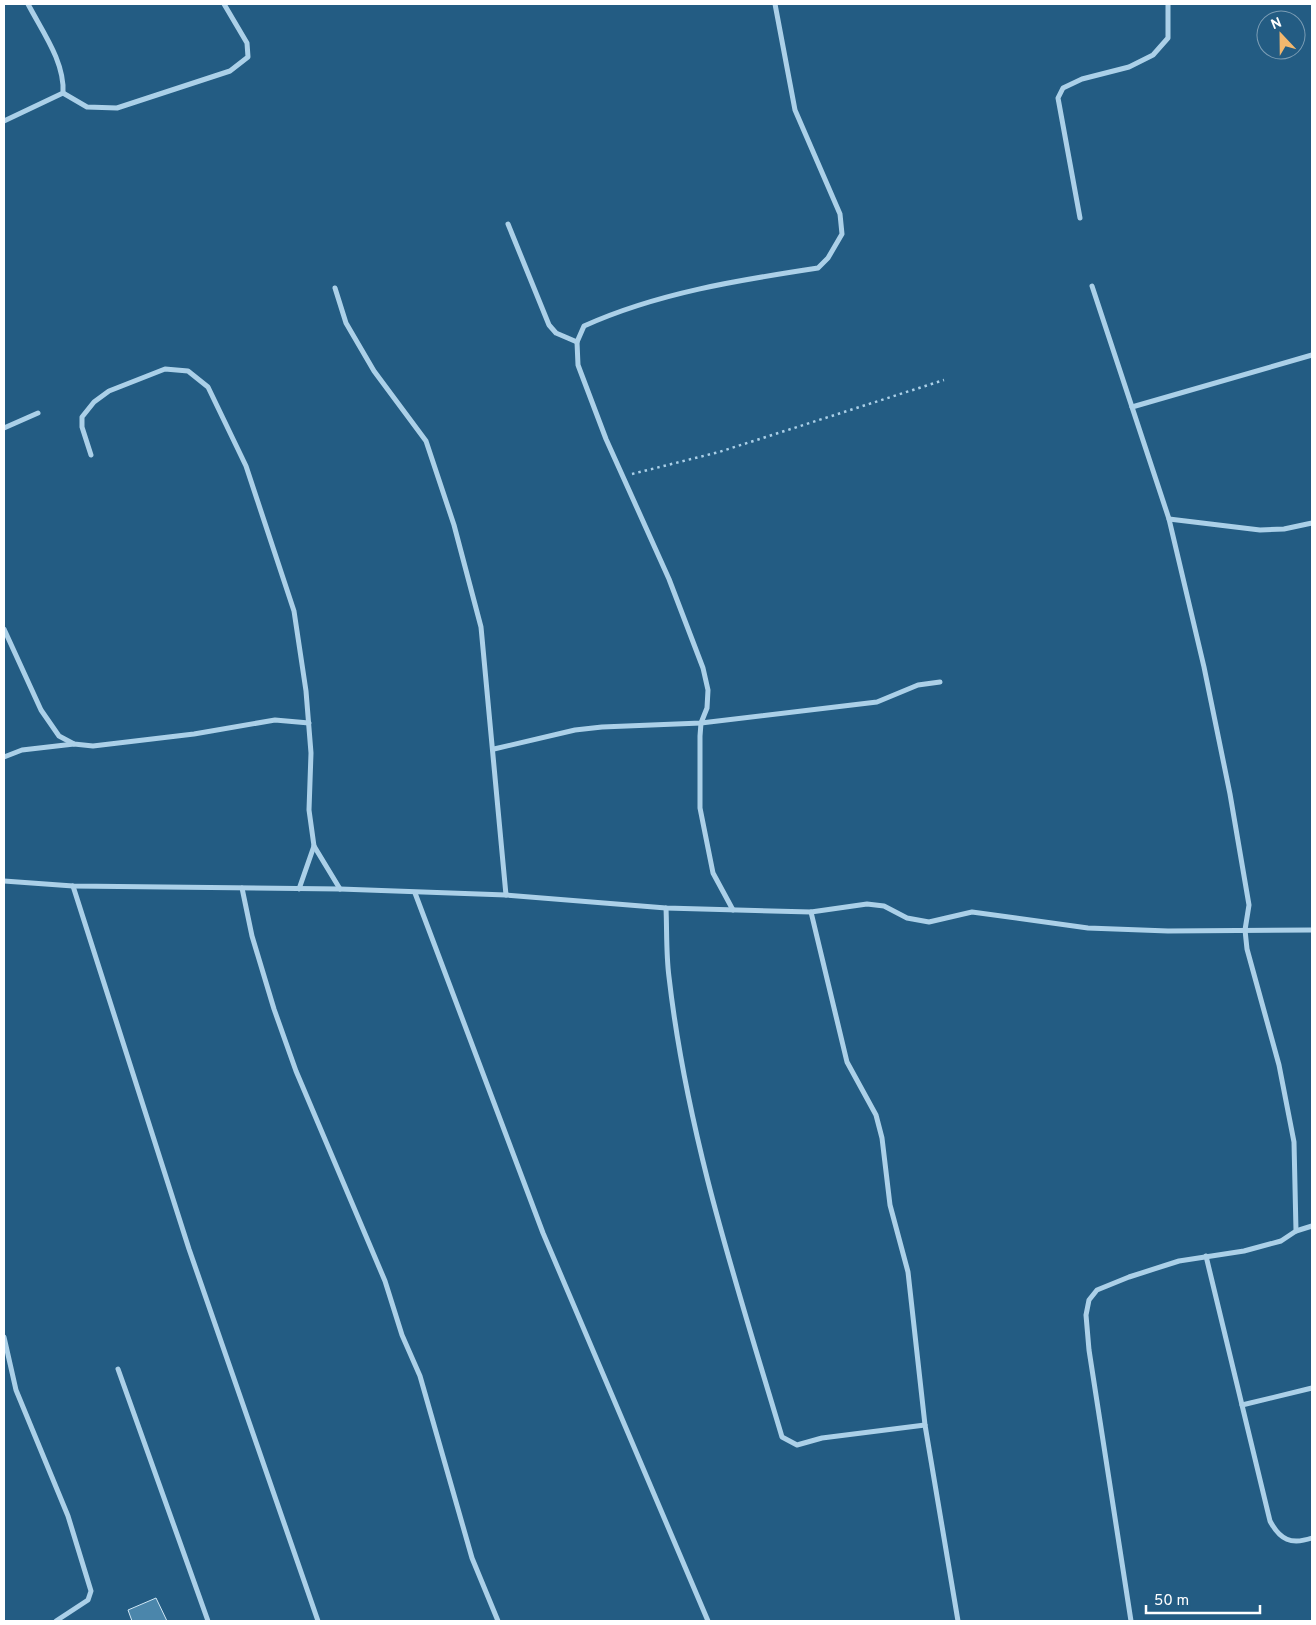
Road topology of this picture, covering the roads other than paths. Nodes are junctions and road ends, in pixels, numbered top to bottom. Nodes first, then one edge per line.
1 (28, 4) edge
2 (224, 4) edge
3 (775, 4) edge
4 (1168, 4) edge
5 (63, 93) junction
6 (4, 121) edge
7 (1080, 218) dead end
8 (508, 224) dead end
9 (1092, 286) dead end
10 (335, 288) dead end
11 (577, 342) junction
12 (1312, 355) edge
13 (1132, 407) junction
14 (38, 413) dead end
15 (4, 428) edge
16 (91, 456) dead end
17 (1169, 519) junction
18 (1312, 523) edge
19 (4, 629) edge
20 (940, 682) dead end
21 (309, 723) junction
22 (701, 723) junction
23 (74, 744) junction
24 (494, 749) junction
25 (4, 757) edge
26 (314, 846) junction
27 (4, 881) edge
28 (73, 886) junction
29 (242, 888) junction
30 (299, 889) junction
31 (340, 889) junction
32 (415, 893) junction
33 (506, 895) junction
34 (666, 908) junction
35 (732, 910) junction
36 (811, 912) junction
37 (1245, 930) junction
38 (1312, 930) edge
39 (1312, 1226) edge
40 (1296, 1230) junction
41 (1206, 1256) junction
42 (4, 1337) edge
43 (118, 1369) dead end
44 (1312, 1388) edge
45 (1242, 1405) junction
46 (925, 1425) junction
47 (1312, 1538) edge
48 (56, 1621) edge
49 (208, 1621) edge
50 (318, 1621) edge
51 (498, 1621) edge
52 (708, 1621) edge
53 (958, 1621) edge
54 (1132, 1621) edge

1 - 5 street
2 - 5 street
3 - 11 street
4 - 7 street
5 - 6 street
8 - 11 street
9 - 13 street
10 - 24 street
11 - 22 street
12 - 13 street
13 - 17 street
14 - 15 street
16 - 21 street
17 - 18 street
17 - 37 street
19 - 23 street
20 - 22 street
21 - 23 street
21 - 26 street
22 - 24 street
22 - 35 street
23 - 25 street
24 - 33 street
26 - 30 street
26 - 31 street
27 - 28 street
28 - 29 street
28 - 50 street
29 - 30 street
29 - 51 street
30 - 31 street
31 - 32 street
32 - 33 street
32 - 52 street
33 - 34 street
34 - 35 street
34 - 46 street
35 - 36 street
36 - 37 street
36 - 46 street
37 - 38 street
37 - 40 street
39 - 40 street
40 - 41 street
41 - 45 street
41 - 54 street
42 - 48 street
43 - 49 street
44 - 45 street
45 - 47 street
46 - 53 street

